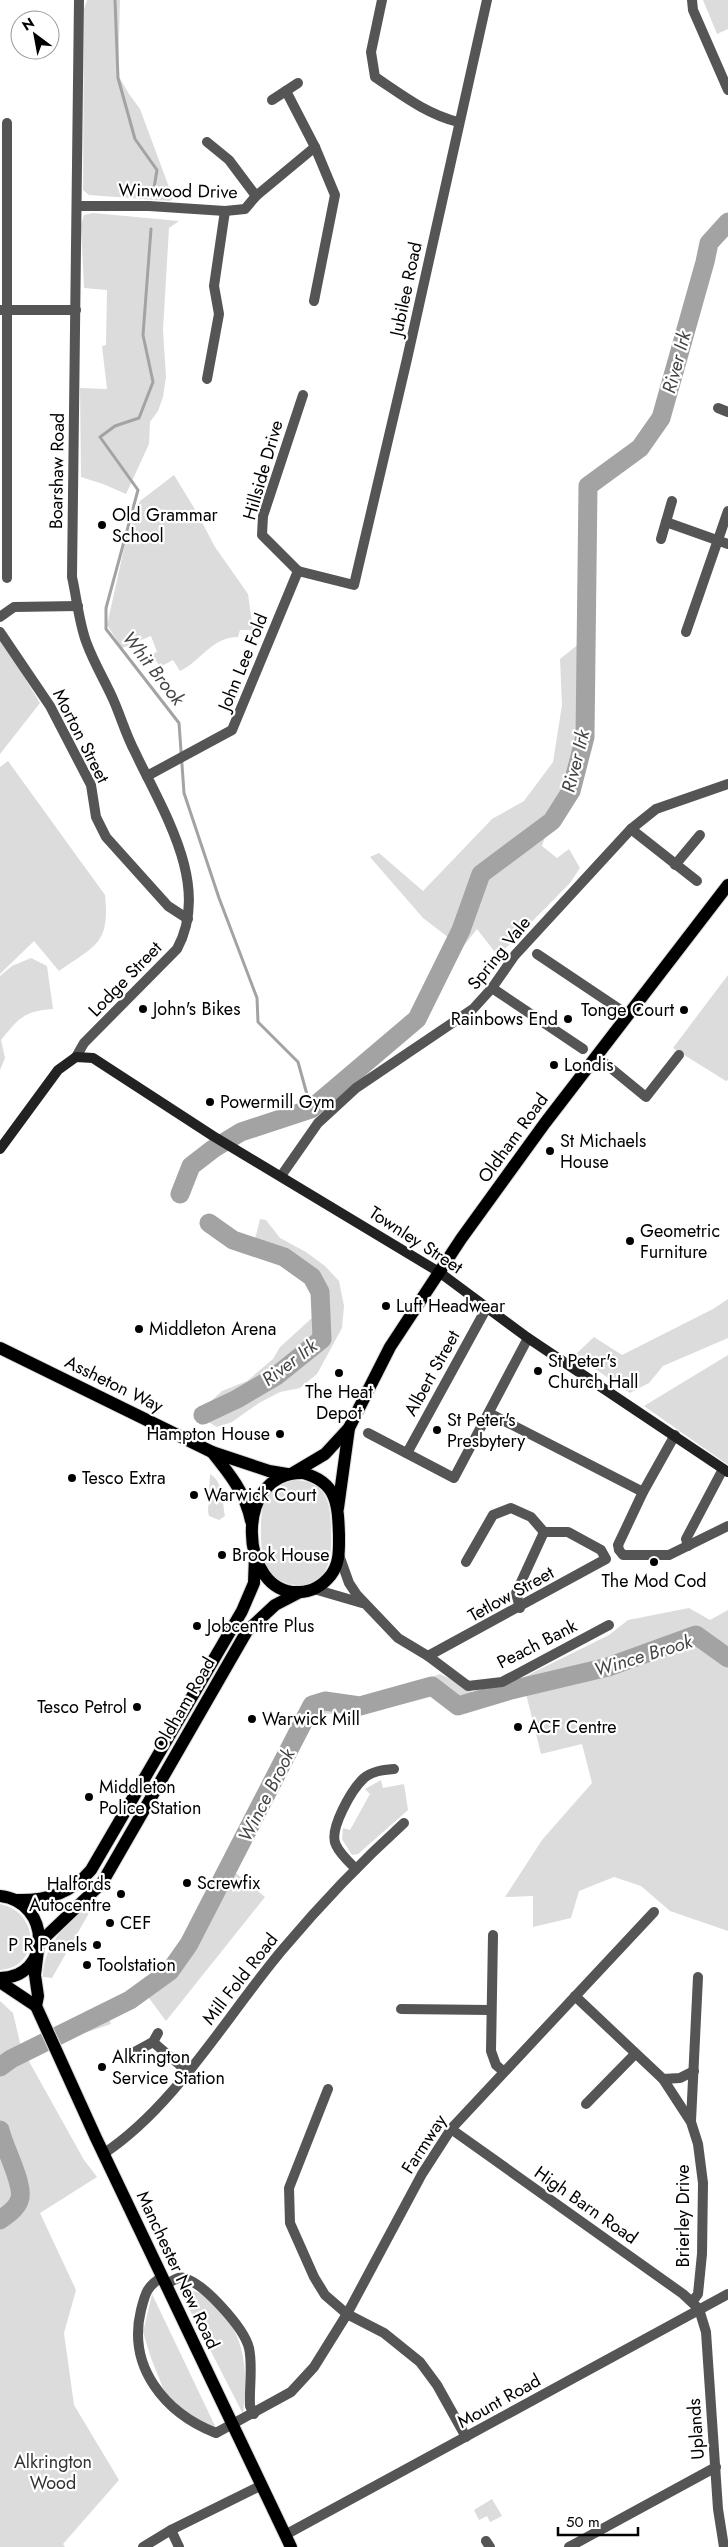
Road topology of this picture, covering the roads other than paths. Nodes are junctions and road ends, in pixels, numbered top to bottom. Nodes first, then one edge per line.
1 (79, 0) edge
2 (382, 0) edge
3 (487, 0) edge
4 (692, 0) edge
5 (298, 83) dead end
6 (728, 90) edge
7 (286, 91) junction
8 (272, 100) dead end
9 (458, 122) junction
10 (7, 123) dead end
11 (207, 142) dead end
12 (315, 147) junction
13 (256, 196) junction
14 (77, 206) junction
15 (225, 211) junction
16 (314, 301) dead end
17 (4, 310) edge
18 (76, 310) junction
19 (207, 379) dead end
20 (303, 394) dead end
21 (672, 501) dead end
22 (728, 511) edge
23 (666, 522) junction
24 (661, 539) dead end
25 (723, 543) edge
26 (298, 571) junction
27 (7, 578) dead end
28 (78, 606) junction
29 (0, 617) edge
30 (0, 632) edge
31 (686, 632) dead end
32 (48, 702) junction
33 (39, 710) dead end
34 (147, 776) junction
35 (727, 783) edge
36 (630, 830) junction
37 (700, 835) dead end
38 (675, 865) junction
39 (696, 881) dead end
40 (728, 885) edge
41 (188, 919) junction
42 (537, 954) dead end
43 (492, 988) junction
44 (628, 1015) junction
45 (583, 1049) dead end
46 (678, 1055) dead end
47 (596, 1056) junction
48 (76, 1057) junction
49 (0, 1149) edge
50 (281, 1176) junction
51 (439, 1272) junction
52 (486, 1309) junction
53 (528, 1338) junction
54 (0, 1348) edge
55 (489, 1413) junction
56 (349, 1428) junction
57 (368, 1432) dead end
58 (675, 1435) junction
59 (212, 1452) junction
60 (407, 1453) junction
61 (726, 1470) edge
62 (290, 1474) junction
63 (643, 1492) junction
64 (338, 1508) junction
65 (728, 1526) edge
66 (544, 1532) junction
67 (254, 1533) junction
68 (688, 1546) junction
69 (339, 1555) junction
70 (255, 1556) junction
71 (466, 1562) dead end
72 (314, 1589) junction
73 (300, 1592) junction
74 (368, 1606) junction
75 (520, 1608) junction
76 (609, 1625) dead end
77 (428, 1656) junction
78 (394, 1769) dead end
79 (404, 1823) dead end
80 (356, 1869) junction
81 (0, 1896) edge
82 (16, 1900) junction
83 (654, 1912) dead end
84 (493, 1935) dead end
85 (39, 1946) junction
86 (698, 1977) dead end
87 (0, 1978) edge
88 (0, 1982) edge
89 (575, 1996) junction
90 (36, 2006) junction
91 (401, 2009) dead end
92 (490, 2010) junction
93 (131, 2054) dead end
94 (635, 2054) junction
95 (503, 2071) junction
96 (694, 2071) junction
97 (188, 2072) junction
98 (663, 2079) junction
99 (328, 2089) dead end
100 (586, 2104) dead end
101 (691, 2122) junction
102 (451, 2129) junction
103 (103, 2154) junction
104 (165, 2280) junction
105 (728, 2294) edge
106 (692, 2302) junction
107 (699, 2310) junction
108 (347, 2314) junction
109 (254, 2414) junction
110 (234, 2425) junction
111 (466, 2437) junction
112 (716, 2467) junction
113 (262, 2485) junction
114 (170, 2530) junction
115 (288, 2541) edge
116 (143, 2547) edge
117 (179, 2547) edge
118 (569, 2547) edge
119 (724, 2547) edge

1 - 14 street, Boarshaw Road
2 - 9 street
3 - 9 street, Jubilee Road
4 - 6 street
5 - 7 street
7 - 8 street
7 - 12 street
9 - 26 street, Jubilee Road
10 - 17 street
11 - 13 street
12 - 13 street, Winwood Drive
12 - 16 street
13 - 15 street, Winwood Drive
14 - 15 street, Winwood Drive
14 - 18 street, Boarshaw Road
15 - 19 street
17 - 18 street
17 - 27 street
18 - 28 street, Boarshaw Road
20 - 26 street, Hillside Drive
21 - 23 street
22 - 25 street
23 - 24 street
23 - 25 street
25 - 31 street
26 - 34 street, John Lee Fold
28 - 29 street
28 - 34 street, Boarshaw Road
30 - 32 street, Morton Street
32 - 33 street
32 - 41 street, Morton Street
34 - 41 street, Boarshaw Road
35 - 36 street, Spring Vale
36 - 38 street
36 - 43 street, Spring Vale
37 - 38 street
38 - 39 street
40 - 44 main road, Oldham Road
41 - 48 street, Lodge Street
42 - 44 street
43 - 45 street
43 - 50 street, Spring Vale
44 - 47 main road, Oldham Road
46 - 47 street
47 - 51 main road, Oldham Road
48 - 49 main road
48 - 50 main road, Townley Street
50 - 51 main road, Townley Street
51 - 52 main road, Townley Street
51 - 56 main road, Oldham Road
52 - 53 main road, Townley Street
52 - 60 street, Albert Street
53 - 55 street
53 - 58 main road, Townley Street
54 - 59 main road, Assheton Way
55 - 60 street
55 - 63 street
56 - 62 main road, Oldham Road
56 - 64 main road, Oldham Road
57 - 60 street
58 - 61 main road, Townley Street
58 - 63 street
59 - 62 main road, Assheton Way
59 - 67 main road, Assheton Way
61 - 68 street
62 - 64 main road
62 - 67 main road
63 - 68 street
64 - 69 main road
65 - 68 street
66 - 71 street
66 - 75 street
66 - 75 street, Tetlow Street
67 - 70 main road
69 - 72 main road
69 - 74 street, Peach Bank
70 - 73 main road
70 - 82 main road, Oldham Road
72 - 73 main road
72 - 74 street
73 - 85 main road, Oldham Road
74 - 77 street, Peach Bank
75 - 77 street, Tetlow Street
76 - 77 street, Peach Bank
78 - 80 street
79 - 80 street, Mill Fold Road
80 - 97 street, Mill Fold Road
81 - 82 main road
82 - 85 main road, Manchester New Road
83 - 89 street, Farmway
84 - 92 street
85 - 87 main road, Oldham Road
85 - 90 main road, Manchester New Road
86 - 96 street
88 - 90 main road
89 - 94 street, Brierley Drive
89 - 95 street, Farmway
90 - 103 main road, Manchester New Road
91 - 92 street
92 - 95 street
93 - 97 street
94 - 98 street, Brierley Drive
94 - 100 street
95 - 102 street, Farmway
96 - 98 street
96 - 101 street
97 - 103 street, Mill Fold Road
98 - 101 street, Brierley Drive
99 - 108 street
101 - 106 street, Brierley Drive
102 - 106 street, High Barn Road
102 - 108 street, Farmway
103 - 104 main road, Manchester New Road
104 - 109 street
104 - 110 main road, Manchester New Road
104 - 110 street, Farmway
105 - 107 street, Mount Road
106 - 107 street, High Barn Road
107 - 111 street, Mount Road
107 - 112 street, Uplands
108 - 109 street, Farmway
108 - 111 street
109 - 110 street, Farmway
110 - 113 main road, Manchester New Road
111 - 115 street, Mount Road
112 - 118 street
112 - 119 street, Uplands
113 - 114 street
113 - 115 main road, Manchester New Road
114 - 116 street
114 - 117 street

